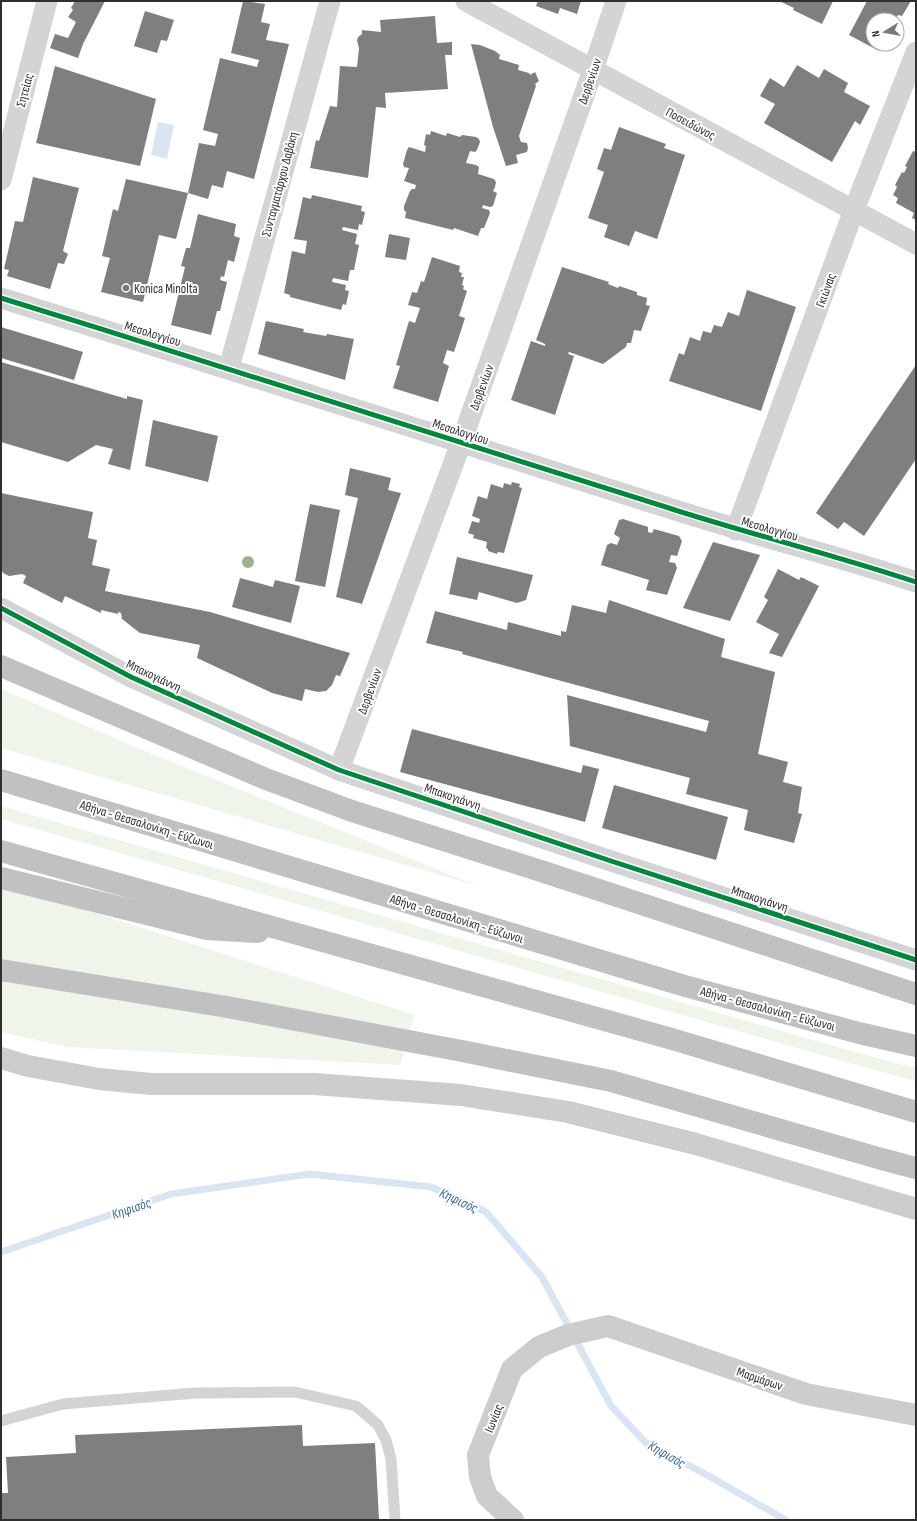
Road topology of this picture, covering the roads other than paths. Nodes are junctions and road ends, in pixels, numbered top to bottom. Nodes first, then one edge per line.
1 (47, 1) edge
2 (330, 1) edge
3 (466, 1) edge
4 (616, 1) edge
5 (916, 52) edge
6 (593, 70) junction
7 (1, 180) edge
8 (854, 210) junction
9 (916, 244) edge
10 (1, 298) edge
11 (229, 368) junction
12 (461, 443) junction
13 (736, 530) junction
14 (916, 582) edge
15 (1, 608) edge
16 (5, 666) edge
17 (339, 770) junction
18 (1, 780) edge
19 (1, 851) edge
20 (1, 878) edge
21 (301, 935) junction
22 (916, 960) edge
23 (1, 970) edge
24 (916, 994) edge
25 (916, 1046) edge
26 (1, 1058) edge
27 (916, 1112) edge
28 (916, 1168) edge
29 (916, 1209) edge
30 (608, 1326) joint
31 (916, 1415) edge
32 (1, 1421) edge
33 (395, 1520) edge
34 (513, 1520) edge

1 - 7 street, Σητείας
2 - 11 street, Συνταγματάρχου Δαβάκη
3 - 6 street, Ποσειδώνος
4 - 6 street, Δερβενίων
5 - 8 street, Γκιώνας
6 - 8 street, Ποσειδώνος
6 - 12 street, Δερβενίων
8 - 9 street, Ποσειδώνος
8 - 13 street, Γκιώνας
10 - 11 street, Μεσολογγίου
11 - 12 street, Μεσολογγίου
12 - 13 street, Μεσολογγίου
12 - 17 street, Δερβενίων
13 - 14 street, Μεσολογγίου
15 - 17 street, Μπακογιάννη
16 - 24 highway
17 - 22 street, Μπακογιάννη
18 - 25 highway, Αθήνα - Θεσσαλονίκη - Εύζωνοι
19 - 21 highway
20 - 21 highway
21 - 27 highway
23 - 28 highway
26 - 29 main road
30 - 31 main road, Μαρμάρων
30 - 34 main road, Ιωνίας
32 - 33 lane

